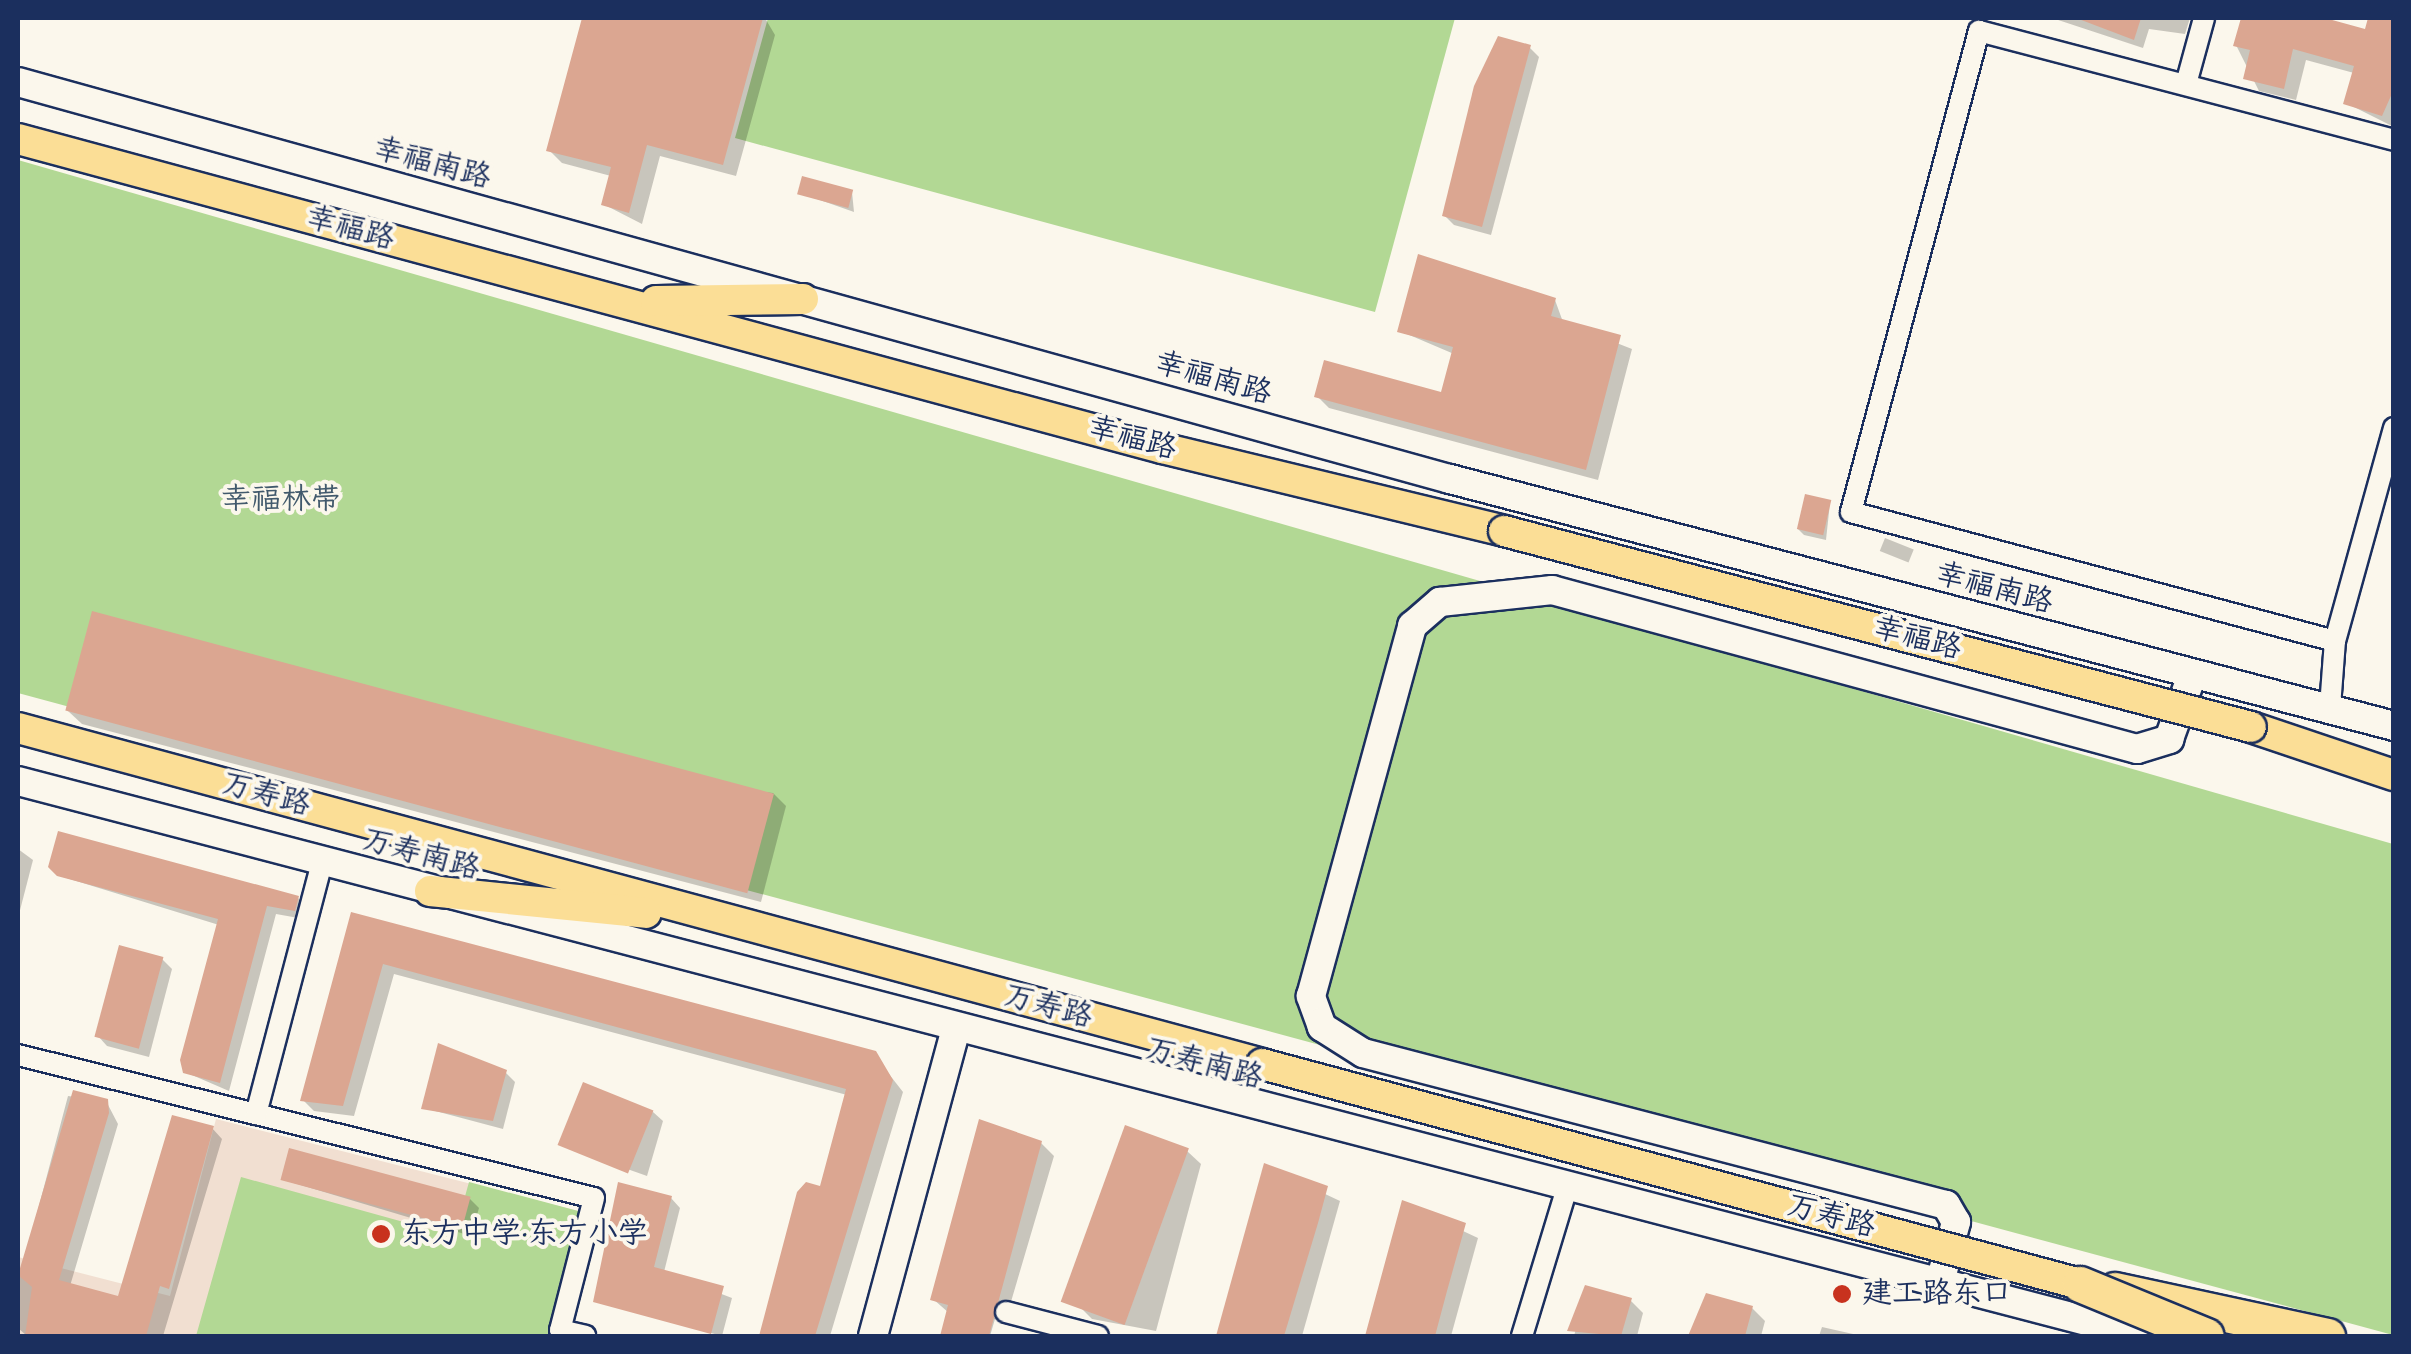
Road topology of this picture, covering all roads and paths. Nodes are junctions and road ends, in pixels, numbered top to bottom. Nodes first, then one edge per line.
1 (2204, 18) edge
2 (18, 82) edge
3 (2186, 84) junction
4 (18, 139) edge
5 (2394, 140) edge
6 (804, 299) junction
7 (622, 302) junction
8 (2394, 428) edge
9 (2334, 641) junction
10 (2192, 675) junction
11 (2330, 707) junction
12 (2251, 726) junction
13 (2394, 726) edge
14 (18, 728) edge
15 (2394, 762) edge
16 (2394, 775) edge
17 (18, 781) edge
18 (322, 863) junction
19 (430, 891) junction
20 (734, 922) junction
21 (956, 1032) junction
22 (18, 1055) edge
23 (256, 1114) junction
24 (1567, 1188) junction
25 (1941, 1280) junction
26 (2080, 1284) junction
27 (1006, 1312) dead end
28 (586, 1336) edge
29 (873, 1336) edge
30 (1098, 1336) edge
31 (1522, 1336) edge
32 (2144, 1336) edge
33 (2206, 1336) edge
34 (2327, 1336) edge

1 - 3 street
2 - 6 main road, 幸福南路
3 - 5 street
3 - 9 street
4 - 7 main road, 幸福路
6 - 7 main road
6 - 10 main road, 幸福南路
7 - 12 main road, 幸福路, bridge
8 - 9 street
9 - 11 street
10 - 11 main road, 幸福南路
10 - 25 main road
11 - 13 main road, 幸福南路
12 - 15 main road
12 - 16 main road
14 - 20 main road, 万寿路
17 - 18 main road, 万寿南路
18 - 19 main road, 万寿南路
18 - 23 street
19 - 20 main road
19 - 21 main road, 万寿南路
20 - 26 main road, 万寿路, bridge
21 - 24 main road, 万寿南路
21 - 29 main road
22 - 23 street
23 - 28 street
24 - 25 main road, 万寿南路
24 - 31 street
25 - 32 main road, 万寿南路
26 - 33 highway, bridge
26 - 34 highway, bridge
27 - 30 street

